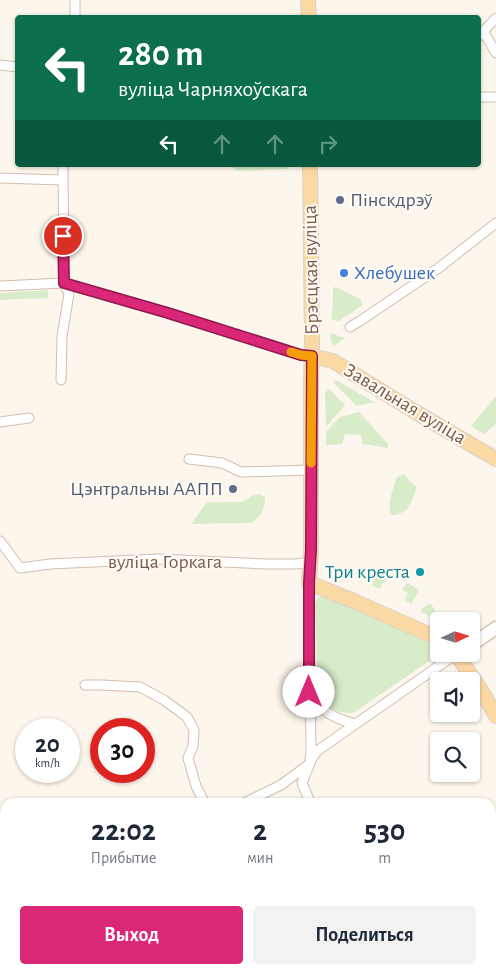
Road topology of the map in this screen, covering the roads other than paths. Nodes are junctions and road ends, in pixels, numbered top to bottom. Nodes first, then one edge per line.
1 (75, 0) edge
2 (308, 0) edge
3 (75, 15) edge
4 (309, 15) edge
5 (496, 18) edge
6 (481, 34) edge
7 (496, 54) edge
8 (0, 65) edge
9 (15, 68) edge
10 (481, 97) edge
11 (496, 97) edge
12 (63, 167) edge
13 (310, 167) edge
14 (0, 178) edge
15 (62, 180) junction
16 (496, 224) edge
17 (64, 283) junction
18 (0, 286) edge
19 (350, 327) dead end
20 (312, 356) junction
21 (61, 380) dead end
22 (29, 418) dead end
23 (0, 422) edge
24 (189, 459) dead end
25 (496, 459) edge
26 (311, 470) junction
27 (0, 541) edge
28 (311, 562) junction
29 (309, 583) junction
30 (496, 628) edge
31 (430, 635) edge
32 (480, 640) edge
33 (444, 662) edge
34 (462, 662) edge
35 (85, 685) dead end
36 (309, 692) junction
37 (496, 716) edge
38 (355, 724) junction
39 (309, 764) junction
40 (202, 798) edge
41 (254, 798) edge
42 (308, 798) edge

1 - 3 street
2 - 4 main road
5 - 6 street
6 - 7 street
8 - 9 street
10 - 11 street
12 - 15 street
13 - 20 main road, Брэсцкая вуліца
14 - 15 street
15 - 17 street
16 - 19 street
17 - 18 street
17 - 20 street
17 - 21 street
20 - 25 main road, Завальная вуліца
20 - 26 main road, Брэсцкая вуліца
22 - 23 street
24 - 26 street
26 - 28 main road, Брэсцкая вуліца
27 - 28 street, вуліца Горкага
28 - 29 main road, Брэсцкая вуліца
29 - 31 main road
29 - 36 street, Брэсцкая вуліца
30 - 32 main road
33 - 38 street
34 - 37 main road
35 - 40 street
36 - 38 street
36 - 39 street, Брэсцкая вуліца
38 - 39 street
39 - 41 street
39 - 42 street, Брэсцкая вуліца

